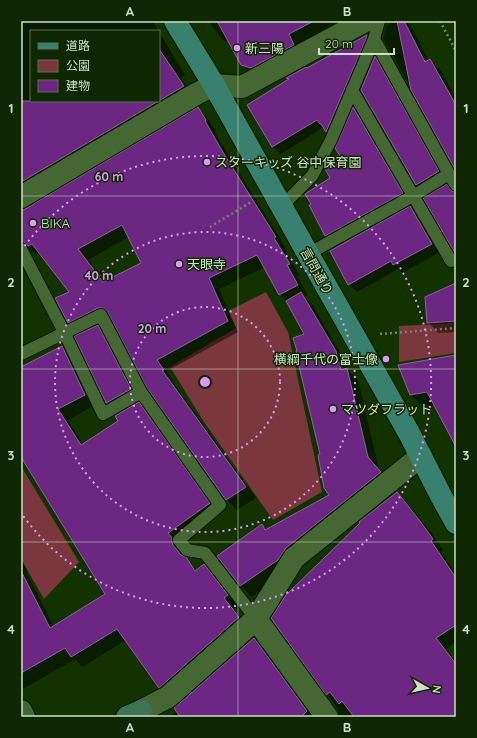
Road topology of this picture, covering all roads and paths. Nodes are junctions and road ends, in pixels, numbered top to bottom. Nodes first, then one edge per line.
1 (174, 21) edge
2 (379, 21) edge
3 (440, 21) edge
4 (369, 30) edge
5 (456, 51) edge
6 (214, 85) junction
7 (352, 90) junction
8 (449, 174) junction
9 (456, 185) edge
10 (413, 196) junction
11 (21, 197) edge
12 (257, 199) dead end
13 (281, 207) junction
14 (210, 227) dead end
15 (21, 249) edge
16 (308, 254) junction
17 (450, 261) dead end
18 (456, 328) edge
19 (64, 332) junction
20 (373, 334) dead end
21 (21, 354) edge
22 (141, 392) junction
23 (422, 456) junction
24 (456, 523) edge
25 (256, 619) junction
26 (21, 711) edge
27 (131, 715) edge
28 (24, 717) edge
29 (327, 717) edge

1 - 6 main road, 言問通り
2 - 4 lane
3 - 5 path
4 - 6 street
4 - 7 lane
4 - 8 lane
6 - 11 street
6 - 13 main road, 言問通り
7 - 10 lane
7 - 13 lane
8 - 9 lane
8 - 10 lane
10 - 16 lane
10 - 17 lane
12 - 14 path
13 - 16 main road, 言問通り
15 - 19 lane
16 - 23 main road, 言問通り
18 - 20 path
19 - 21 lane
19 - 22 lane
19 - 22 lane
22 - 25 lane
23 - 24 main road, 言問通り
23 - 25 street
25 - 27 street
25 - 29 street
26 - 28 street

